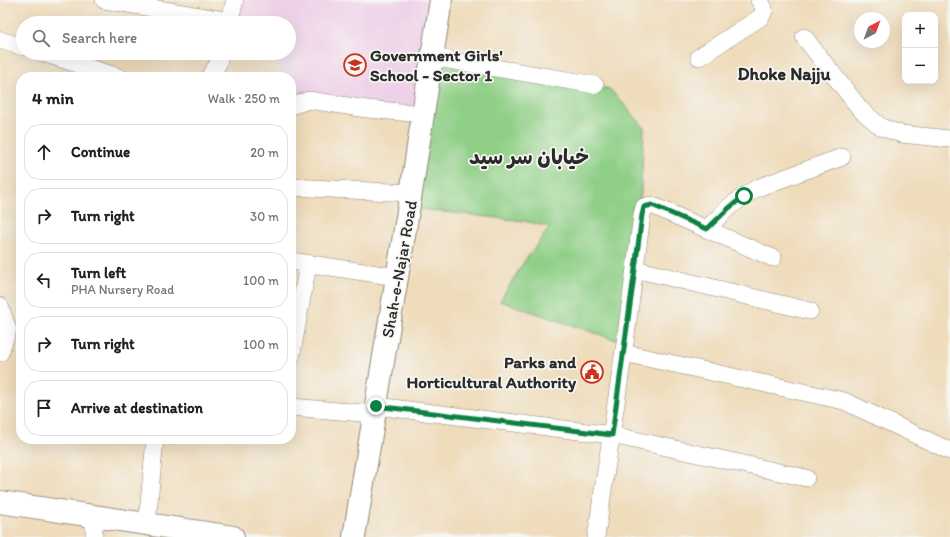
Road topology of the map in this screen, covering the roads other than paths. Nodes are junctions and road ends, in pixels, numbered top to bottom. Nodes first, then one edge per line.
1 (104, 0) edge
2 (235, 0) edge
3 (441, 0) edge
4 (759, 0) edge
5 (195, 16) edge
6 (231, 16) edge
7 (804, 38) dead end
8 (0, 40) edge
9 (16, 45) edge
10 (699, 56) dead end
11 (432, 57) junction
12 (64, 60) edge
13 (219, 60) edge
14 (103, 72) edge
15 (212, 72) edge
16 (595, 85) dead end
17 (296, 104) edge
18 (423, 114) junction
19 (950, 139) edge
20 (842, 157) dead end
21 (296, 187) edge
22 (411, 193) junction
23 (707, 229) junction
24 (773, 258) dead end
25 (296, 262) edge
26 (308, 264) junction
27 (635, 269) junction
28 (397, 277) junction
29 (0, 306) edge
30 (810, 311) dead end
31 (296, 330) edge
32 (0, 353) edge
33 (624, 353) junction
34 (296, 407) edge
35 (375, 410) junction
36 (612, 435) junction
37 (155, 444) edge
38 (950, 451) edge
39 (806, 478) dead end
40 (0, 502) edge
41 (147, 524) junction
42 (94, 526) edge
43 (233, 537) edge
44 (354, 537) edge
45 (596, 537) edge

1 - 5 street
2 - 6 street
3 - 11 street, Shah-e-Najar Road
4 - 10 street
7 - 19 street
8 - 9 street
11 - 16 street
11 - 18 street, Shah-e-Najar Road
12 - 14 street
13 - 15 street
17 - 18 street
18 - 22 street, Shah-e-Najar Road
20 - 23 street
21 - 22 street
22 - 28 street, Shah-e-Najar Road
23 - 24 street
23 - 27 street
25 - 26 street
26 - 28 street
26 - 31 street
27 - 30 street
27 - 33 street
28 - 35 street, Shah-e-Najar Road
29 - 32 street
33 - 36 street
33 - 38 street
34 - 35 street
35 - 36 street
35 - 44 street, Shah-e-Najar Road
36 - 39 street
36 - 45 street
37 - 41 street
40 - 42 street
41 - 42 street
41 - 43 street

